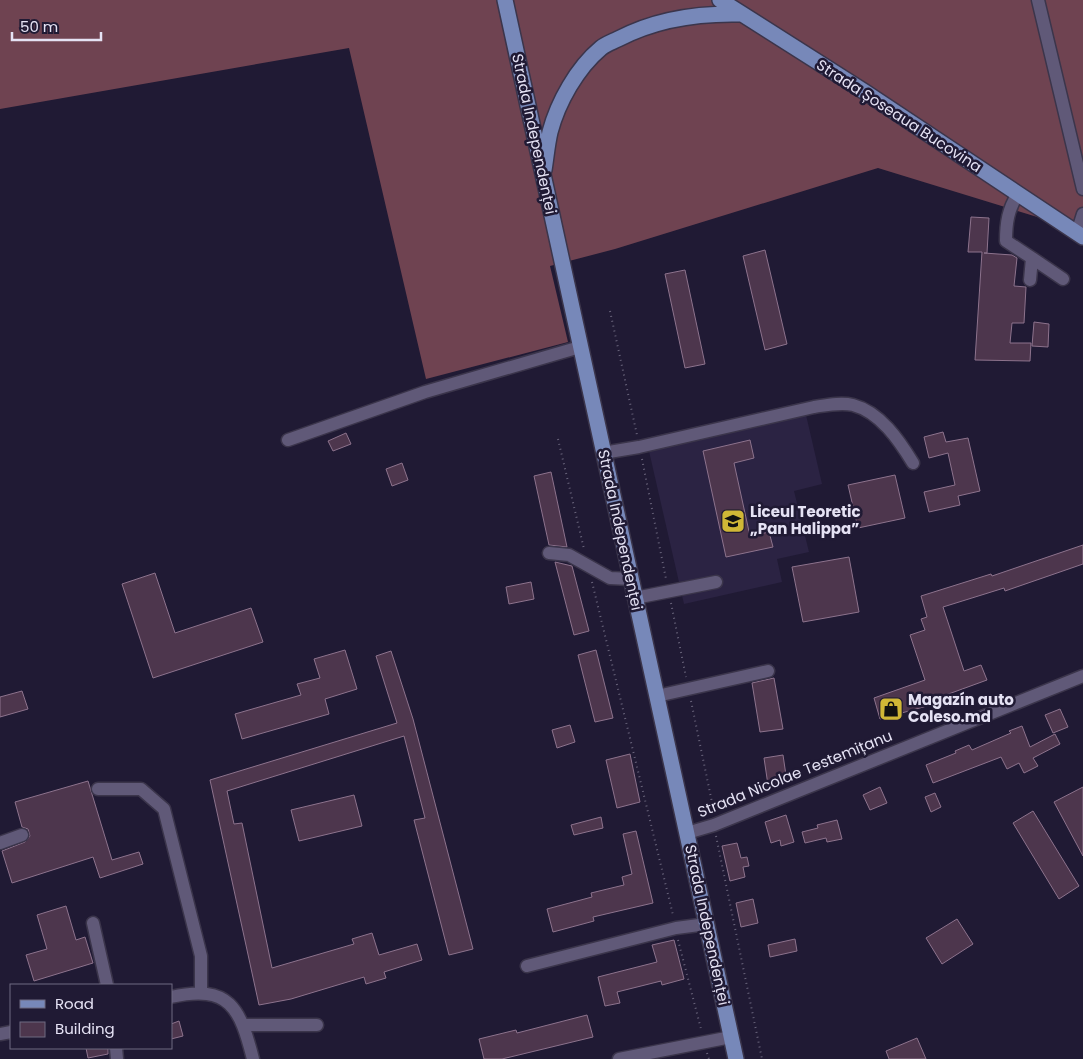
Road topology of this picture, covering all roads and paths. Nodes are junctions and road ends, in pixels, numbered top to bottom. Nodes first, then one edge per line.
1 (506, 0) edge
2 (720, 0) edge
3 (1038, 0) edge
4 (740, 14) junction
5 (543, 179) junction
6 (1083, 189) edge
7 (1018, 194) junction
8 (1083, 214) edge
9 (1080, 235) edge
10 (1032, 258) junction
11 (1063, 279) dead end
12 (1030, 280) dead end
13 (580, 348) junction
14 (558, 439) dead end
15 (288, 440) dead end
16 (603, 453) junction
17 (912, 463) dead end
18 (549, 554) dead end
19 (588, 566) junction
20 (631, 579) junction
21 (716, 582) dead end
22 (635, 598) junction
23 (768, 671) dead end
24 (1083, 676) edge
25 (656, 696) junction
26 (98, 789) dead end
27 (687, 833) junction
28 (22, 835) dead end
29 (0, 843) edge
30 (93, 924) dead end
31 (707, 924) junction
32 (676, 928) junction
33 (527, 966) dead end
34 (108, 984) edge
35 (201, 993) junction
36 (172, 997) edge
37 (244, 1025) junction
38 (317, 1025) dead end
39 (731, 1037) junction
40 (704, 1042) junction
41 (253, 1059) edge
42 (619, 1059) edge
43 (709, 1059) edge
44 (736, 1059) edge

1 - 5 main road, Strada Independenței
2 - 4 main road, Strada Șoseaua Bucovina
3 - 6 street
4 - 5 main road
4 - 7 main road, Strada Șoseaua Bucovina
5 - 13 main road, Strada Independenței
7 - 9 main road, Strada Șoseaua Bucovina
7 - 10 street
8 - 9 street, Strada Șoseaua Bucovina
10 - 11 street
10 - 12 street
13 - 15 street
13 - 16 main road, Strada Independenței
14 - 19 path
16 - 17 street
16 - 20 main road, Strada Independenței
18 - 19 street
19 - 20 street
19 - 32 path
20 - 22 main road, Strada Independenței
21 - 22 street
22 - 25 main road, Strada Independenței
23 - 25 street
24 - 27 street, Strada Nicolae Testemițanu
25 - 27 main road, Strada Independenței
26 - 35 street
27 - 31 main road, Strada Independenței
28 - 29 street
30 - 34 street
31 - 32 street
31 - 39 main road, Strada Independenței
32 - 33 street
32 - 40 path
35 - 36 street
35 - 37 street
37 - 38 street
37 - 41 street
39 - 40 street
39 - 44 main road, Strada Independenței
40 - 42 street
40 - 43 path

